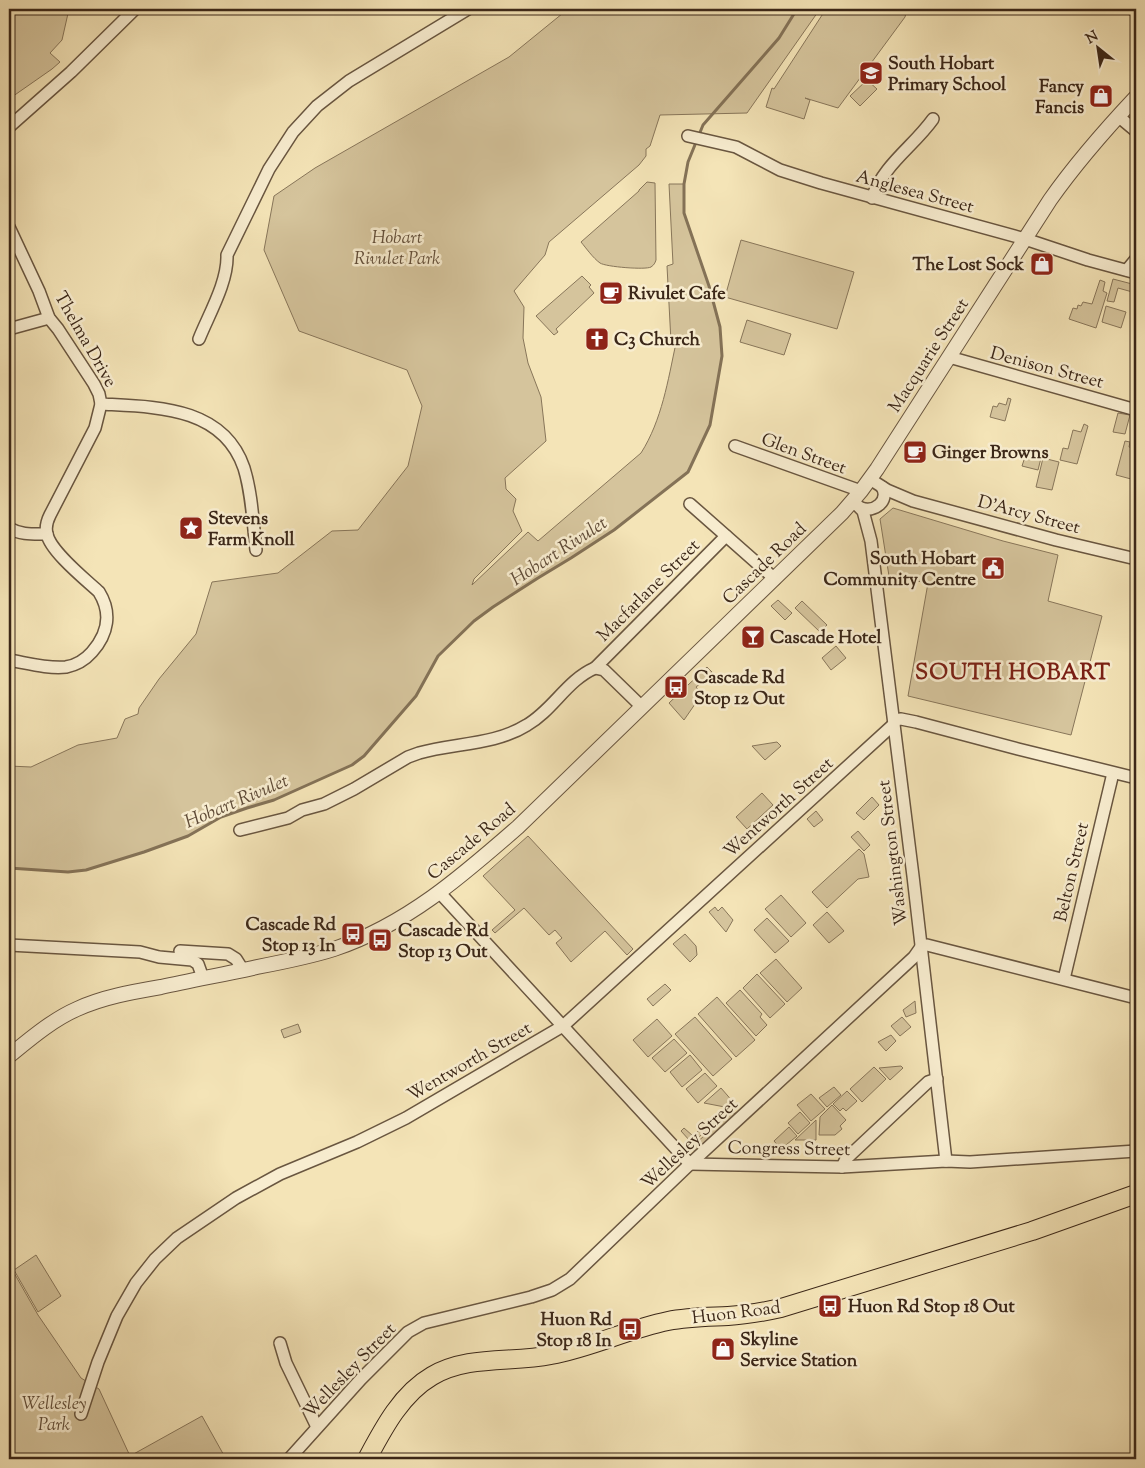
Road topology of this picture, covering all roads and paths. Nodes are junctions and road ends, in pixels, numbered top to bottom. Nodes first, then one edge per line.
1 (135, 9) edge
2 (468, 9) edge
3 (1132, 9) edge
4 (1136, 10) edge
5 (1136, 97) edge
6 (1118, 116) junction
7 (933, 119) dead end
8 (9, 127) edge
9 (1136, 131) edge
10 (688, 136) dead end
11 (872, 198) junction
12 (9, 227) edge
13 (1025, 239) junction
14 (1136, 259) edge
15 (1132, 271) edge
16 (49, 318) junction
17 (9, 330) edge
18 (199, 339) dead end
19 (949, 357) junction
20 (101, 404) junction
21 (1136, 408) edge
22 (735, 446) dead end
23 (870, 479) junction
24 (882, 487) junction
25 (858, 500) junction
26 (913, 501) junction
27 (690, 504) dead end
28 (879, 506) junction
29 (9, 528) edge
30 (47, 534) junction
31 (726, 536) junction
32 (871, 541) junction
33 (256, 550) dead end
34 (1136, 559) edge
35 (775, 578) junction
36 (9, 660) edge
37 (595, 668) junction
38 (642, 707) junction
39 (894, 722) junction
40 (1113, 773) junction
41 (1136, 778) edge
42 (240, 830) dead end
43 (440, 892) junction
44 (9, 945) edge
45 (921, 947) junction
46 (140, 952) junction
47 (243, 970) junction
48 (203, 978) junction
49 (1064, 979) junction
50 (1136, 998) edge
51 (563, 1026) junction
52 (9, 1056) edge
53 (937, 1079) junction
54 (1136, 1151) edge
55 (946, 1161) junction
56 (690, 1164) junction
57 (842, 1167) junction
58 (1136, 1194) edge
59 (280, 1343) dead end
60 (81, 1414) dead end
61 (317, 1427) junction
62 (289, 1459) edge
63 (367, 1459) edge

1 - 8 street
2 - 18 street
3 - 4 street
5 - 6 street, Macquarie Street
6 - 9 street
6 - 13 street, Macquarie Street
7 - 11 street
10 - 11 street, Anglesea Street
11 - 13 street, Anglesea Street
12 - 16 street, Thelma Drive
13 - 15 street, Anglesea Street
13 - 19 street, Macquarie Street
14 - 15 street
16 - 17 street
16 - 20 street, Thelma Drive
19 - 21 street, Denison Street
19 - 23 street, Macquarie Street
20 - 30 street
20 - 33 street, Thelma Drive
22 - 25 street, Glen Street
23 - 24 street, D'Arcy Street
23 - 25 street, Macquarie Street
24 - 26 street, D'Arcy Street
24 - 28 street
25 - 28 street
25 - 32 street, Washington Street
25 - 35 street, Cascade Road
26 - 28 street, D'Arcy Street
26 - 34 street, D'Arcy Street
27 - 31 street
28 - 32 street, Washington Street
29 - 30 street
30 - 36 street
31 - 35 street
31 - 37 street, Macfarlane Street
32 - 39 street, Washington Street
35 - 38 street, Cascade Road
37 - 38 street, Macfarlane Street
37 - 42 street, Macfarlane Street
38 - 43 street, Cascade Road
39 - 40 street
39 - 45 street, Washington Street
39 - 51 street, Wentworth Street
40 - 41 street
40 - 49 street, Belton Street
43 - 47 street, Cascade Road
43 - 51 street
44 - 46 street
45 - 49 street
45 - 53 street, Washington Street
45 - 56 street, Wellesley Street
46 - 47 street
46 - 48 street
47 - 48 street, Cascade Road
48 - 52 street, Cascade Road
49 - 50 street
51 - 56 street
51 - 60 street, Wentworth Street
53 - 55 street, Washington Street
53 - 57 street
54 - 55 street, Congress Street
55 - 57 street, Congress Street
56 - 57 street, Congress Street
56 - 61 street, Wellesley Street
58 - 63 main road, Huon Road
59 - 61 street
61 - 62 street, Wellesley Street

